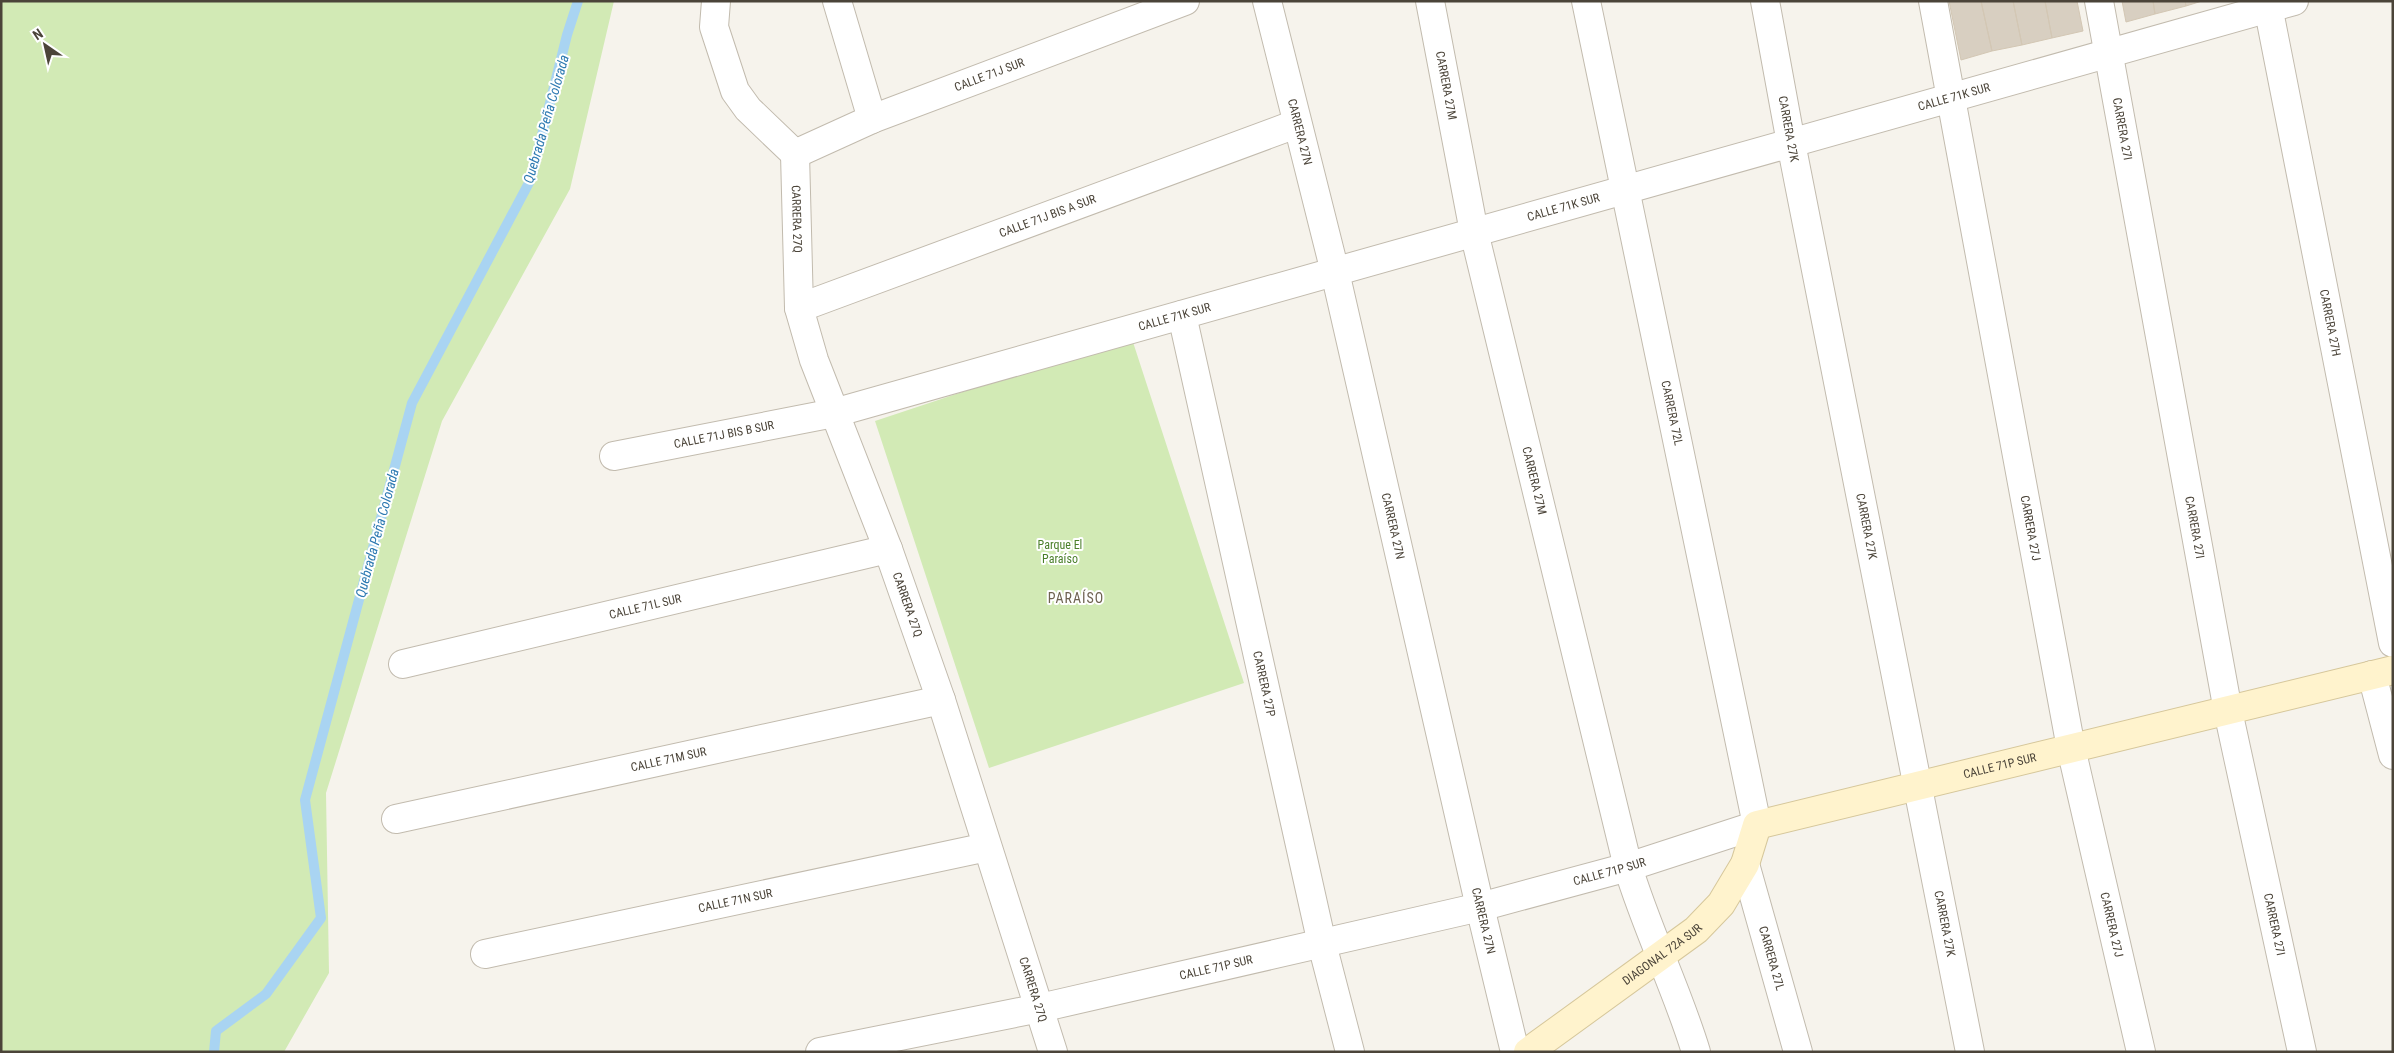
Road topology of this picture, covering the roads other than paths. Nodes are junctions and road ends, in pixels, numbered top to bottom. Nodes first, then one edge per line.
1 (716, 1) edge
2 (837, 1) edge
3 (1184, 1) edge
4 (1267, 1) edge
5 (1430, 1) edge
6 (1586, 1) edge
7 (1765, 1) edge
8 (1933, 1) edge
9 (2099, 1) edge
10 (2294, 1) edge
11 (2268, 5) edge
12 (2110, 53) junction
13 (1952, 98) junction
14 (872, 119) junction
15 (1296, 124) junction
16 (1791, 143) junction
17 (795, 154) junction
18 (1625, 190) junction
19 (1474, 232) junction
20 (1335, 272) junction
21 (799, 308) junction
22 (1182, 315) junction
23 (834, 413) junction
24 (614, 456) dead end
25 (888, 549) junction
26 (2393, 643) edge
27 (403, 664) dead end
28 (2383, 673) edge
29 (941, 700) junction
30 (2228, 711) junction
31 (2072, 748) junction
32 (2393, 756) edge
33 (1917, 786) junction
34 (396, 819) dead end
35 (1757, 825) junction
36 (987, 847) junction
37 (1745, 864) junction
38 (1628, 868) junction
39 (1480, 907) junction
40 (1322, 944) junction
41 (485, 954) dead end
42 (1661, 955) junction
43 (1040, 1008) junction
44 (1551, 1043) edge
45 (888, 1045) edge
46 (820, 1052) edge
47 (1053, 1052) edge
48 (1350, 1052) edge
49 (1515, 1052) edge
50 (1528, 1052) edge
51 (1696, 1052) edge
52 (1798, 1052) edge
53 (1970, 1052) edge
54 (2141, 1052) edge
55 (2302, 1052) edge

1 - 17 street
2 - 14 street
3 - 14 street, CALLE 71J SUR
4 - 15 street, CARRERA 27N
5 - 19 street, CARRERA 27M
6 - 18 street, CARRERA 72L
7 - 16 street, CARRERA 27K
8 - 13 street, CARRERA 27J
9 - 12 street, CARRERA 27I
10 - 11 street, CALLE 71K SUR
11 - 12 street, CALLE 71K SUR
11 - 26 street, CARRERA 27H
12 - 13 street, CALLE 71K SUR
12 - 30 street, CARRERA 27I
13 - 16 street, CALLE 71K SUR
13 - 31 street, CARRERA 27J
14 - 17 street, CALLE 71J SUR
15 - 20 street, CARRERA 27N
15 - 21 street, CALLE 71J BIS A SUR
16 - 18 street, CALLE 71K SUR
16 - 33 street, CARRERA 27K
17 - 21 street, CARRERA 27Q
18 - 19 street, CALLE 71K SUR
18 - 35 street, CARRERA 72L
19 - 20 street, CALLE 71K SUR
19 - 38 street, CARRERA 27M
20 - 22 street, CALLE 71K SUR
20 - 39 street, CARRERA 27N
21 - 23 street, CARRERA 27Q
22 - 23 street, CALLE 71K SUR
22 - 40 street, CARRERA 27P
23 - 24 street, CALLE 71J BIS B SUR
23 - 25 street, CARRERA 27Q
25 - 27 street, CALLE 71L SUR
25 - 29 street, CARRERA 27Q
28 - 30 street, CALLE 71P SUR
28 - 32 street
29 - 34 street, CALLE 71M SUR
29 - 36 street, CARRERA 27Q
30 - 31 street, CALLE 71P SUR
30 - 55 street, CARRERA 27I
31 - 33 street, CALLE 71P SUR
31 - 54 street, CARRERA 27J
33 - 35 street, CALLE 71P SUR
33 - 53 street, CARRERA 27K
35 - 37 street, DIAGONAL 72A SUR
35 - 38 street, CALLE 71P SUR
36 - 41 street, CALLE 71N SUR
36 - 43 street, CARRERA 27Q
37 - 42 street, DIAGONAL 72A SUR
37 - 52 street, CARRERA 27L
38 - 39 street, CALLE 71P SUR
38 - 42 street, CARRERA 27M
39 - 40 street, CALLE 71P SUR
39 - 49 street, CARRERA 27N
40 - 43 street, CALLE 71P SUR
40 - 48 street, CARRERA 27P
42 - 44 street, DIAGONAL 72A SUR
42 - 51 street, CARRERA 27M
43 - 45 street, CALLE 71P SUR
43 - 47 street, CARRERA 27Q
44 - 50 street, DIAGONAL 72A SUR
45 - 46 street, CALLE 71P SUR

